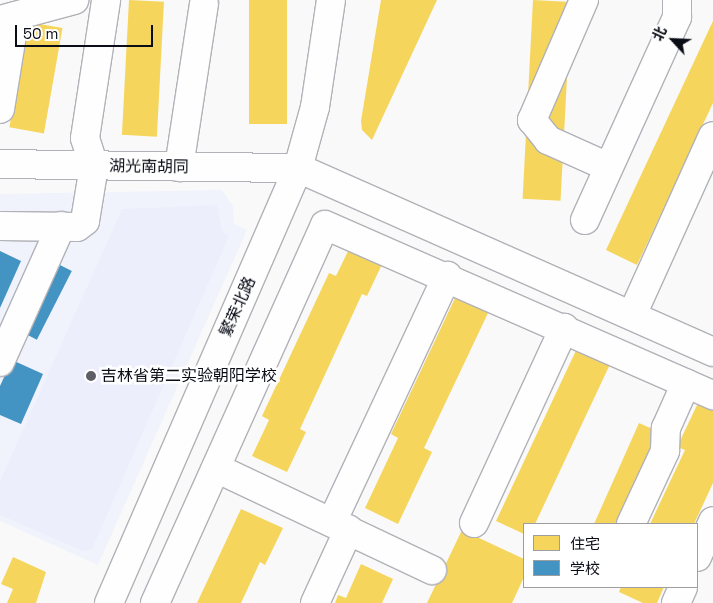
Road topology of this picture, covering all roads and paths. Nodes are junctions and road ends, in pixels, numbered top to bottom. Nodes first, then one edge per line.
1 (74, 0) edge
2 (106, 0) edge
3 (332, 0) edge
4 (584, 0) edge
5 (677, 0) edge
6 (204, 4) dead end
7 (8, 18) edge
8 (0, 109) edge
9 (713, 136) edge
10 (0, 164) edge
11 (94, 166) junction
12 (179, 167) junction
13 (608, 167) junction
14 (298, 168) junction
15 (585, 220) dead end
16 (0, 226) edge
17 (61, 226) junction
18 (447, 276) junction
19 (632, 315) junction
20 (564, 328) junction
21 (713, 352) edge
22 (0, 362) edge
23 (686, 383) junction
24 (713, 395) edge
25 (216, 468) junction
26 (713, 522) edge
27 (474, 523) dead end
28 (631, 523) edge
29 (341, 525) junction
30 (698, 555) edge
31 (432, 570) dead end
32 (683, 588) edge
33 (109, 603) edge
34 (155, 603) edge
35 (315, 603) edge
36 (676, 603) edge

1 - 7 street
2 - 11 street
3 - 14 street, 繁荣北路
4 - 13 street
5 - 13 street
6 - 12 street
7 - 8 street
9 - 19 street
10 - 11 street, 湖光南胡同
11 - 12 street, 湖光南胡同
11 - 17 street
12 - 14 street, 湖光南胡同
13 - 15 street
14 - 19 street
14 - 33 street, 繁荣北路
16 - 17 street
17 - 22 street
18 - 20 street
18 - 25 street
18 - 29 street
19 - 21 street
20 - 23 street
20 - 27 street
23 - 24 street
23 - 28 street
25 - 29 street
25 - 34 street
26 - 30 street
29 - 31 street
29 - 35 street
32 - 36 street

